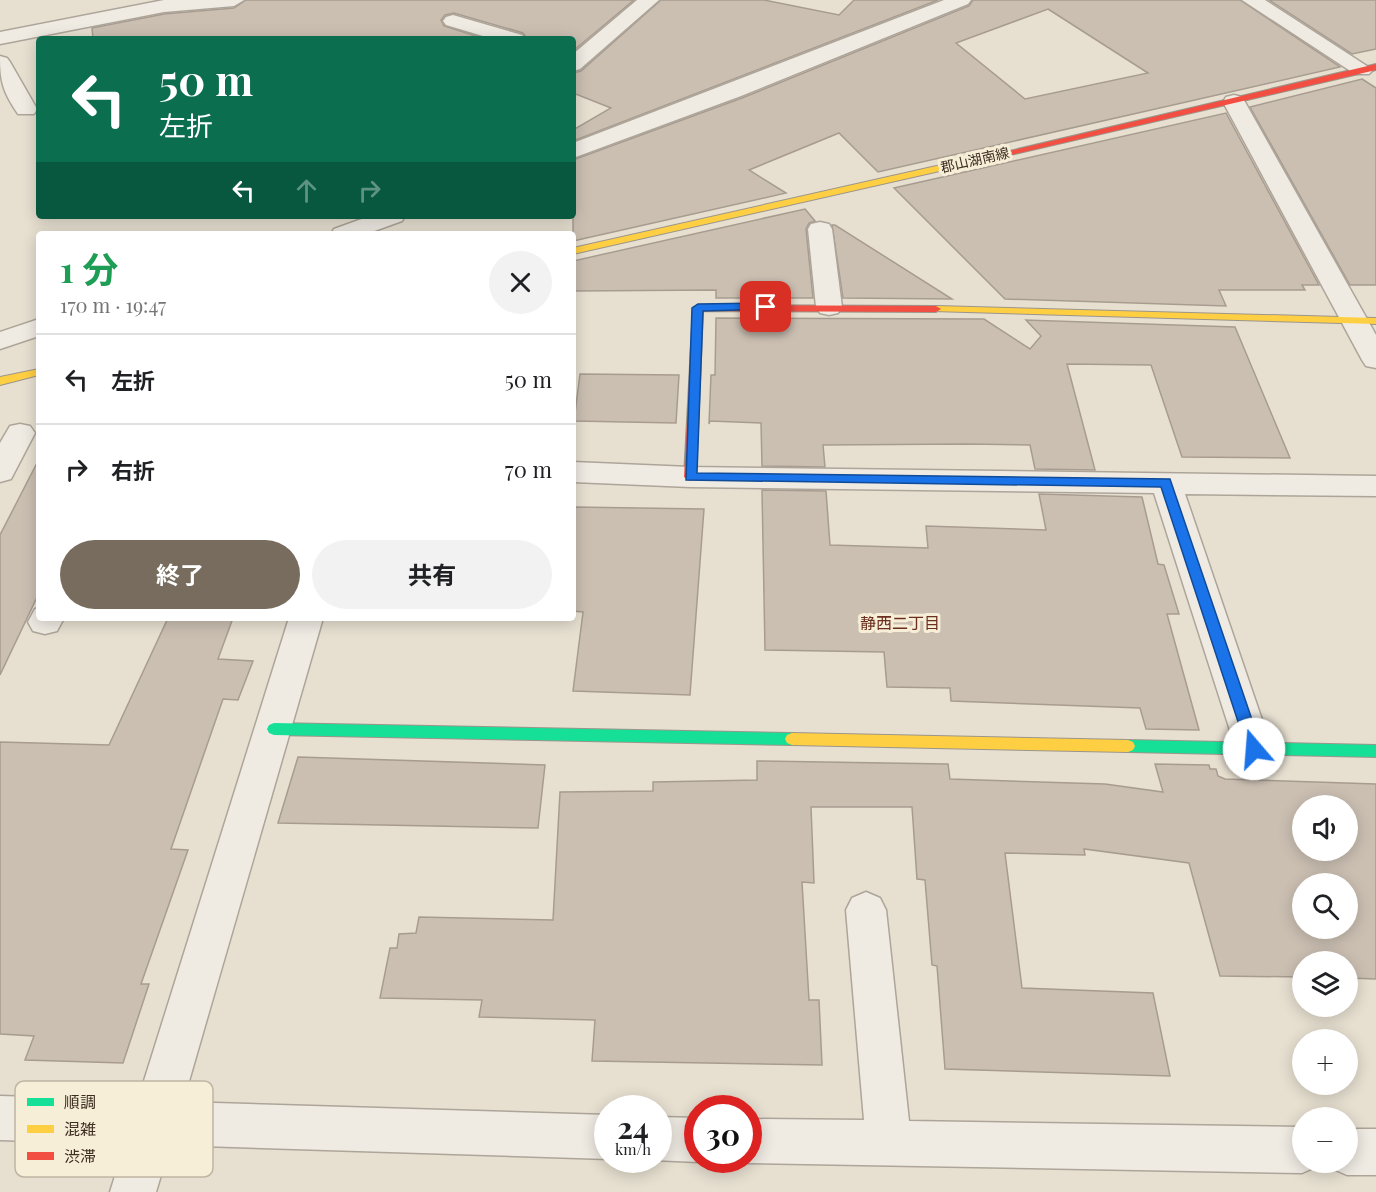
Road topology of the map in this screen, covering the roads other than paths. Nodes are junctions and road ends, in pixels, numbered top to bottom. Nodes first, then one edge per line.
1 (234, 0) edge
2 (649, 0) edge
3 (961, 0) edge
4 (1252, 0) edge
5 (453, 21) dead end
6 (505, 36) edge
7 (0, 38) edge
8 (576, 60) edge
9 (0, 62) edge
10 (1369, 69) edge
11 (1234, 102) junction
12 (26, 109) dead end
13 (576, 150) edge
14 (385, 219) edge
15 (820, 229) dead end
16 (351, 231) edge
17 (576, 250) edge
18 (829, 307) junction
19 (1366, 321) edge
20 (36, 328) edge
21 (0, 341) edge
22 (1376, 360) edge
23 (36, 373) edge
24 (0, 381) edge
25 (20, 433) edge
26 (0, 472) edge
27 (576, 472) edge
28 (690, 477) junction
29 (1166, 482) junction
30 (1376, 486) edge
31 (305, 621) edge
32 (274, 729) junction
33 (1254, 749) junction
34 (1376, 751) edge
35 (866, 910) dead end
36 (165, 1081) edge
37 (0, 1118) edge
38 (15, 1119) edge
39 (213, 1126) edge
40 (594, 1137) edge
41 (762, 1141) edge
42 (889, 1144) junction
43 (1292, 1150) edge
44 (1358, 1152) edge
45 (1376, 1152) edge
46 (137, 1177) edge
47 (133, 1192) edge

1 - 7 street
2 - 8 street
3 - 13 street
4 - 10 street
5 - 6 street
9 - 12 street
10 - 11 street, 郡山湖南線
11 - 17 street, 郡山湖南線
11 - 19 street
14 - 16 street
15 - 18 street
18 - 19 street
18 - 28 street
19 - 22 street
20 - 21 street
23 - 24 street
25 - 26 street
27 - 28 street
28 - 29 street
29 - 30 street
29 - 33 street
31 - 32 street
32 - 33 street
32 - 36 street
33 - 34 street
35 - 42 street
37 - 38 street
39 - 40 street
41 - 42 street
42 - 43 street
44 - 45 street
46 - 47 street

